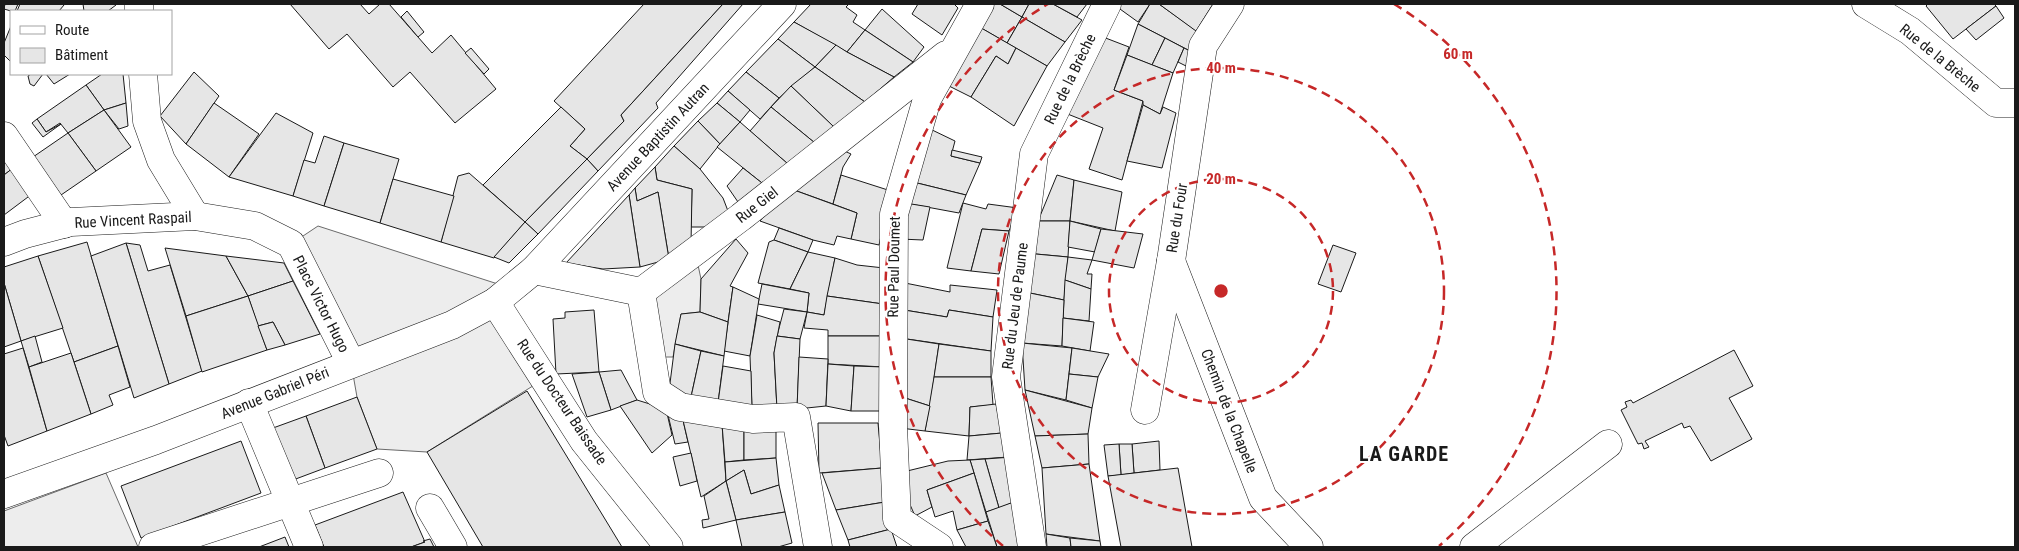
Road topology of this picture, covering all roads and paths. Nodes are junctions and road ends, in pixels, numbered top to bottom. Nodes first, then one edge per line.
1 (782, 4) edge
2 (980, 4) edge
3 (1107, 4) edge
4 (1230, 4) edge
5 (1866, 4) edge
6 (957, 47) junction
7 (143, 75) edge
8 (2015, 104) edge
9 (4, 136) edge
10 (1034, 154) joint
11 (195, 216) junction
12 (64, 224) junction
13 (4, 242) edge
14 (291, 244) joint
15 (1171, 262) junction
16 (534, 270) junction
17 (641, 292) junction
18 (495, 302) junction
19 (351, 363) junction
20 (249, 403) junction
21 (1145, 410) dead end
22 (1608, 444) dead end
23 (379, 473) dead end
24 (4, 494) edge
25 (290, 504) junction
26 (430, 508) dead end
27 (153, 547) edge
28 (309, 547) edge
29 (453, 547) edge
30 (669, 547) edge
31 (818, 547) edge
32 (939, 547) edge
33 (1032, 547) edge
34 (1309, 547) edge
35 (1474, 547) edge

1 - 16 street, Avenue Baptistin Autran
2 - 6 street, Rue Paul Doumet
3 - 10 street, Rue de la Brèche
4 - 15 street, Rue du Four
5 - 8 street, Rue de la Brèche
6 - 17 street, Rue Giel
6 - 32 street, Rue Paul Doumet
7 - 11 street
9 - 12 street
10 - 33 street, Rue du Jeu de Paume
11 - 12 street, Rue Vincent Raspail
11 - 14 street, Rue Vincent Raspail
12 - 13 street, Rue Vincent Raspail
14 - 19 street, Place Victor Hugo
15 - 21 street, Rue du Four
15 - 34 street, Chemin de la Chapelle
16 - 17 street
16 - 18 street, Avenue Gabriel Péri
17 - 31 street
18 - 19 street, Avenue Gabriel Péri
18 - 30 street, Rue du Docteur Baissade
19 - 20 street, Avenue Gabriel Péri
20 - 24 street, Avenue Gabriel Péri
20 - 25 street
22 - 35 street
23 - 25 street
25 - 27 street
25 - 28 street
26 - 29 street

